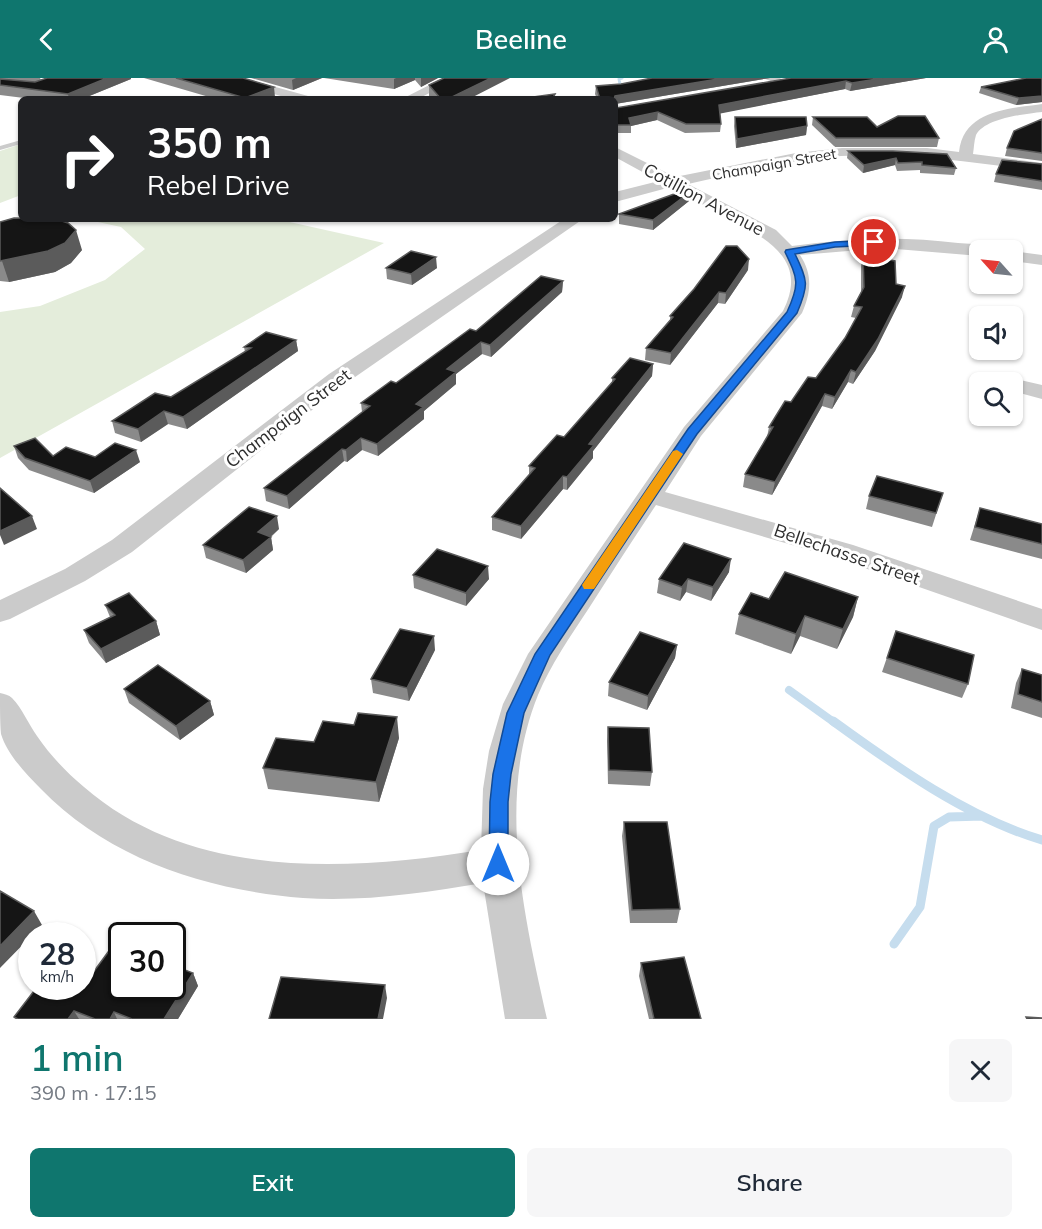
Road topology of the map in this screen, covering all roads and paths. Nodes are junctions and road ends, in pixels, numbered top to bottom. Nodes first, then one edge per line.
1 (452, 78) edge
2 (241, 79) edge
3 (797, 79) edge
4 (775, 80) edge
5 (757, 86) edge
6 (295, 96) edge
7 (414, 96) edge
8 (1042, 108) edge
9 (18, 143) edge
10 (0, 148) edge
11 (618, 153) edge
12 (966, 156) junction
13 (1042, 167) edge
14 (675, 182) junction
15 (618, 196) edge
16 (571, 222) edge
17 (969, 249) edge
18 (789, 252) junction
19 (1023, 257) edge
20 (1042, 260) edge
21 (1023, 387) edge
22 (1042, 392) edge
23 (650, 495) junction
24 (0, 612) edge
25 (1042, 620) edge
26 (0, 705) edge
27 (498, 864) junction
28 (526, 1019) edge

1 - 7 street
2 - 6 street
3 - 4 street
4 - 5 street
8 - 12 street
9 - 10 lane
11 - 14 street, Cotillion Avenue
12 - 13 street, Champaign Street
12 - 14 street, Champaign Street
14 - 15 street, Champaign Street
14 - 18 street, Cotillion Avenue
16 - 24 street, Champaign Street
17 - 18 street
18 - 23 street, Cotillion Avenue
19 - 20 street
21 - 22 street
23 - 25 street, Bellechasse Street
23 - 27 street, Cotillion Avenue
26 - 27 street
27 - 28 street, Cotillion Avenue

